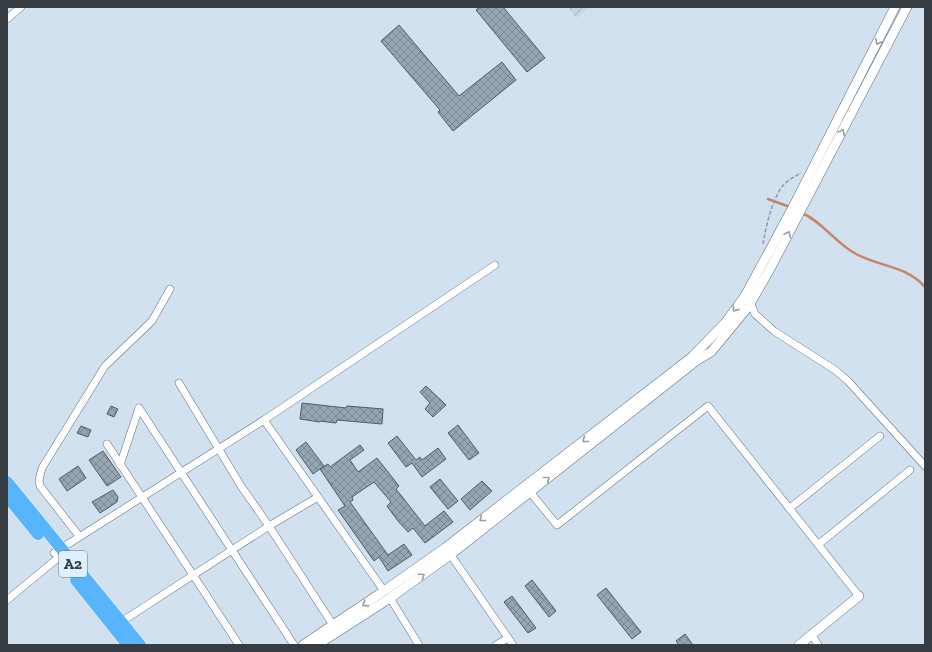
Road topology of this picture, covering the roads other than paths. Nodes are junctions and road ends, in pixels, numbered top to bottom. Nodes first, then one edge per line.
1 (21, 7) edge
2 (895, 7) edge
3 (907, 7) edge
4 (7, 18) edge
5 (495, 265) dead end
6 (170, 289) dead end
7 (748, 299) junction
8 (179, 383) dead end
9 (264, 420) junction
10 (880, 436) dead end
11 (107, 444) dead end
12 (218, 448) junction
13 (120, 465) junction
14 (925, 466) edge
15 (910, 470) dead end
16 (181, 471) junction
17 (7, 482) edge
18 (530, 492) junction
19 (7, 496) edge
20 (142, 496) junction
21 (318, 497) junction
22 (790, 508) junction
23 (269, 526) junction
24 (79, 536) junction
25 (819, 544) junction
26 (232, 552) junction
27 (448, 552) junction
28 (59, 553) junction
29 (193, 576) junction
30 (387, 595) junction
31 (859, 596) joint
32 (7, 600) edge
33 (121, 622) junction
34 (333, 625) junction
35 (812, 635) junction
36 (508, 638) junction
37 (128, 645) edge
38 (140, 645) edge
39 (239, 645) edge
40 (294, 645) edge
41 (303, 645) edge
42 (317, 645) edge
43 (419, 645) edge
44 (496, 645) edge
45 (513, 645) edge
46 (799, 645) edge
47 (818, 645) edge

1 - 4 street
2 -> 7 street
7 -> 3 street
5 - 9 street
6 - 24 street
7 - 14 street
18 -> 7 street
7 -> 27 street
8 - 12 street
9 - 12 street
9 - 21 street
10 - 22 street
11 - 13 street
12 - 16 street
12 - 23 street
13 - 16 street
13 - 20 street
15 - 25 street
16 - 20 street
16 - 26 street
17 - 28 highway, A2
18 - 22 street
18 - 27 street
19 - 28 highway, A2
20 - 24 street
20 - 29 street
21 - 23 street
21 - 30 street
22 - 25 street
23 - 26 street
23 - 34 street
24 - 28 street
25 - 31 street
26 - 29 street
26 - 40 street
27 - 30 street
27 - 36 street
28 - 32 street
28 - 33 highway, A2
28 - 37 highway, A2
29 - 33 street
29 - 39 street
30 -> 34 street
30 - 42 street
30 - 43 street
31 - 35 street
33 - 38 highway, A2
34 - 41 street
35 - 46 street
35 - 47 street
36 - 44 street
36 - 45 street

